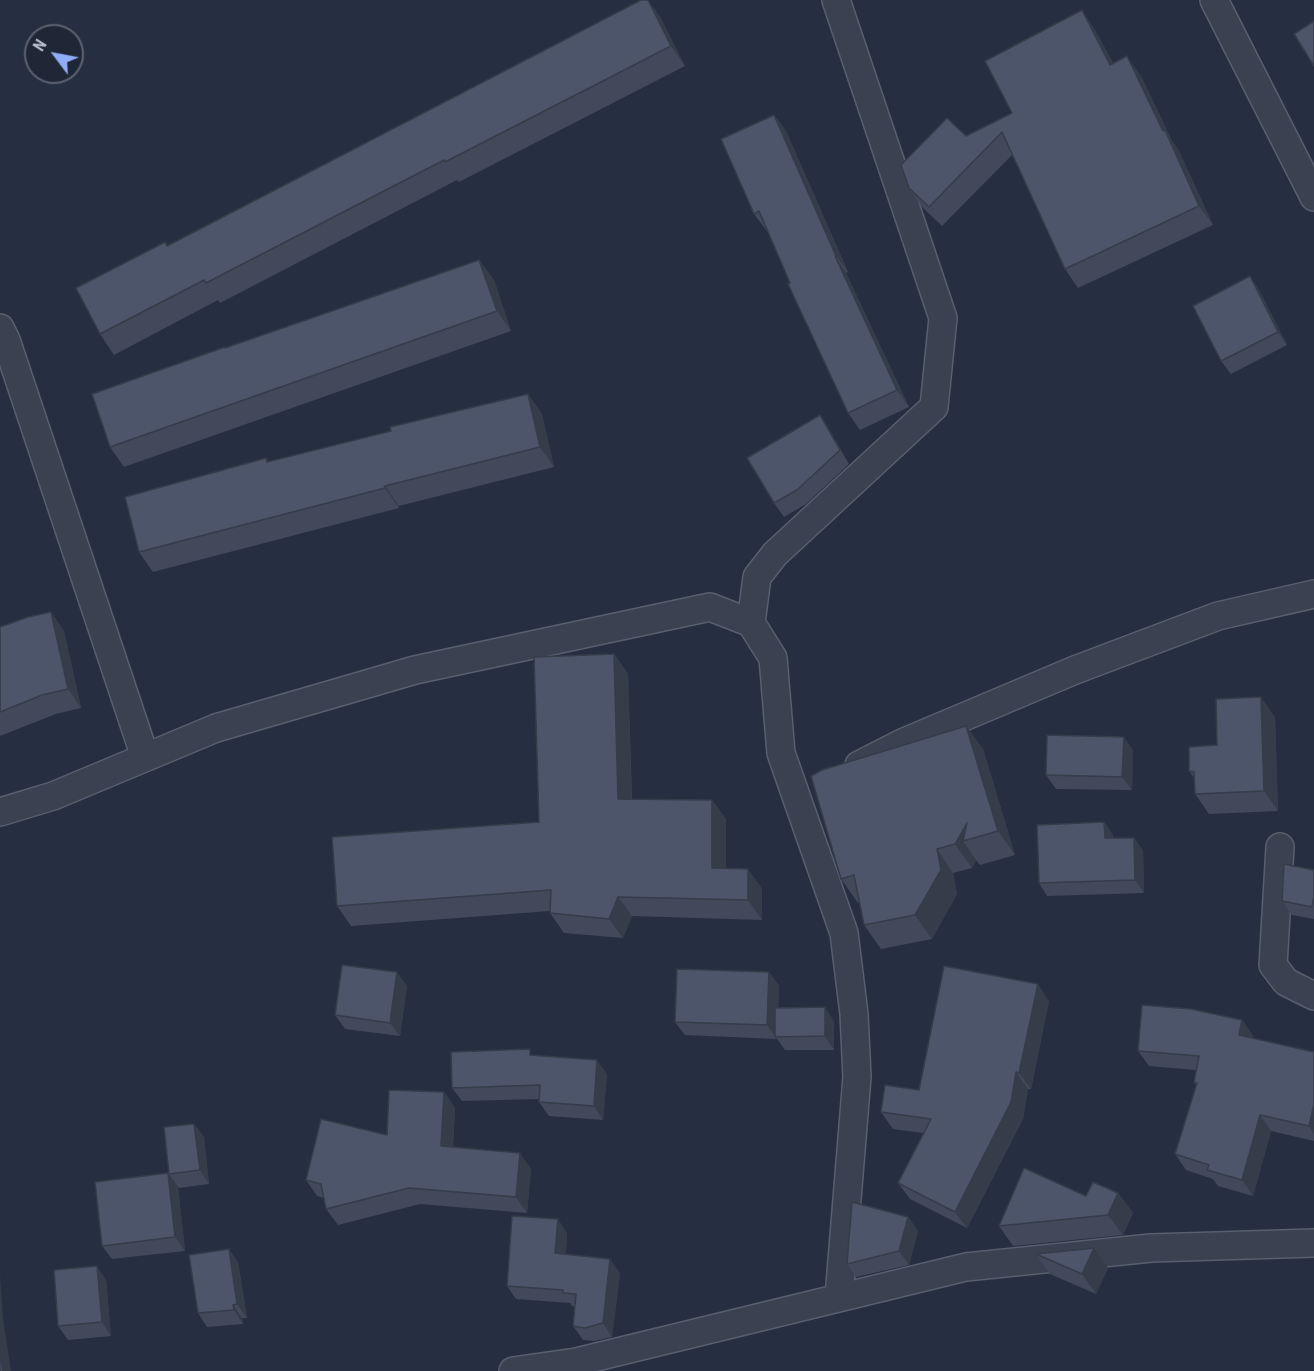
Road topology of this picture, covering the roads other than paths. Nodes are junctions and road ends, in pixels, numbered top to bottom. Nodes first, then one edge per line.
1 (836, 0) edge
2 (1214, 0) edge
3 (1314, 197) edge
4 (0, 328) edge
5 (1314, 594) edge
6 (751, 623) junction
7 (145, 758) junction
8 (818, 787) junction
9 (0, 812) edge
10 (1280, 847) dead end
11 (1314, 996) edge
12 (1314, 1243) edge
13 (839, 1297) junction
14 (576, 1366) edge
15 (513, 1371) edge

1 - 6 street
2 - 3 street
4 - 7 street
5 - 8 street
6 - 7 street
6 - 8 street
7 - 9 street
8 - 13 street
10 - 11 street
12 - 13 street
13 - 14 street
14 - 15 street

